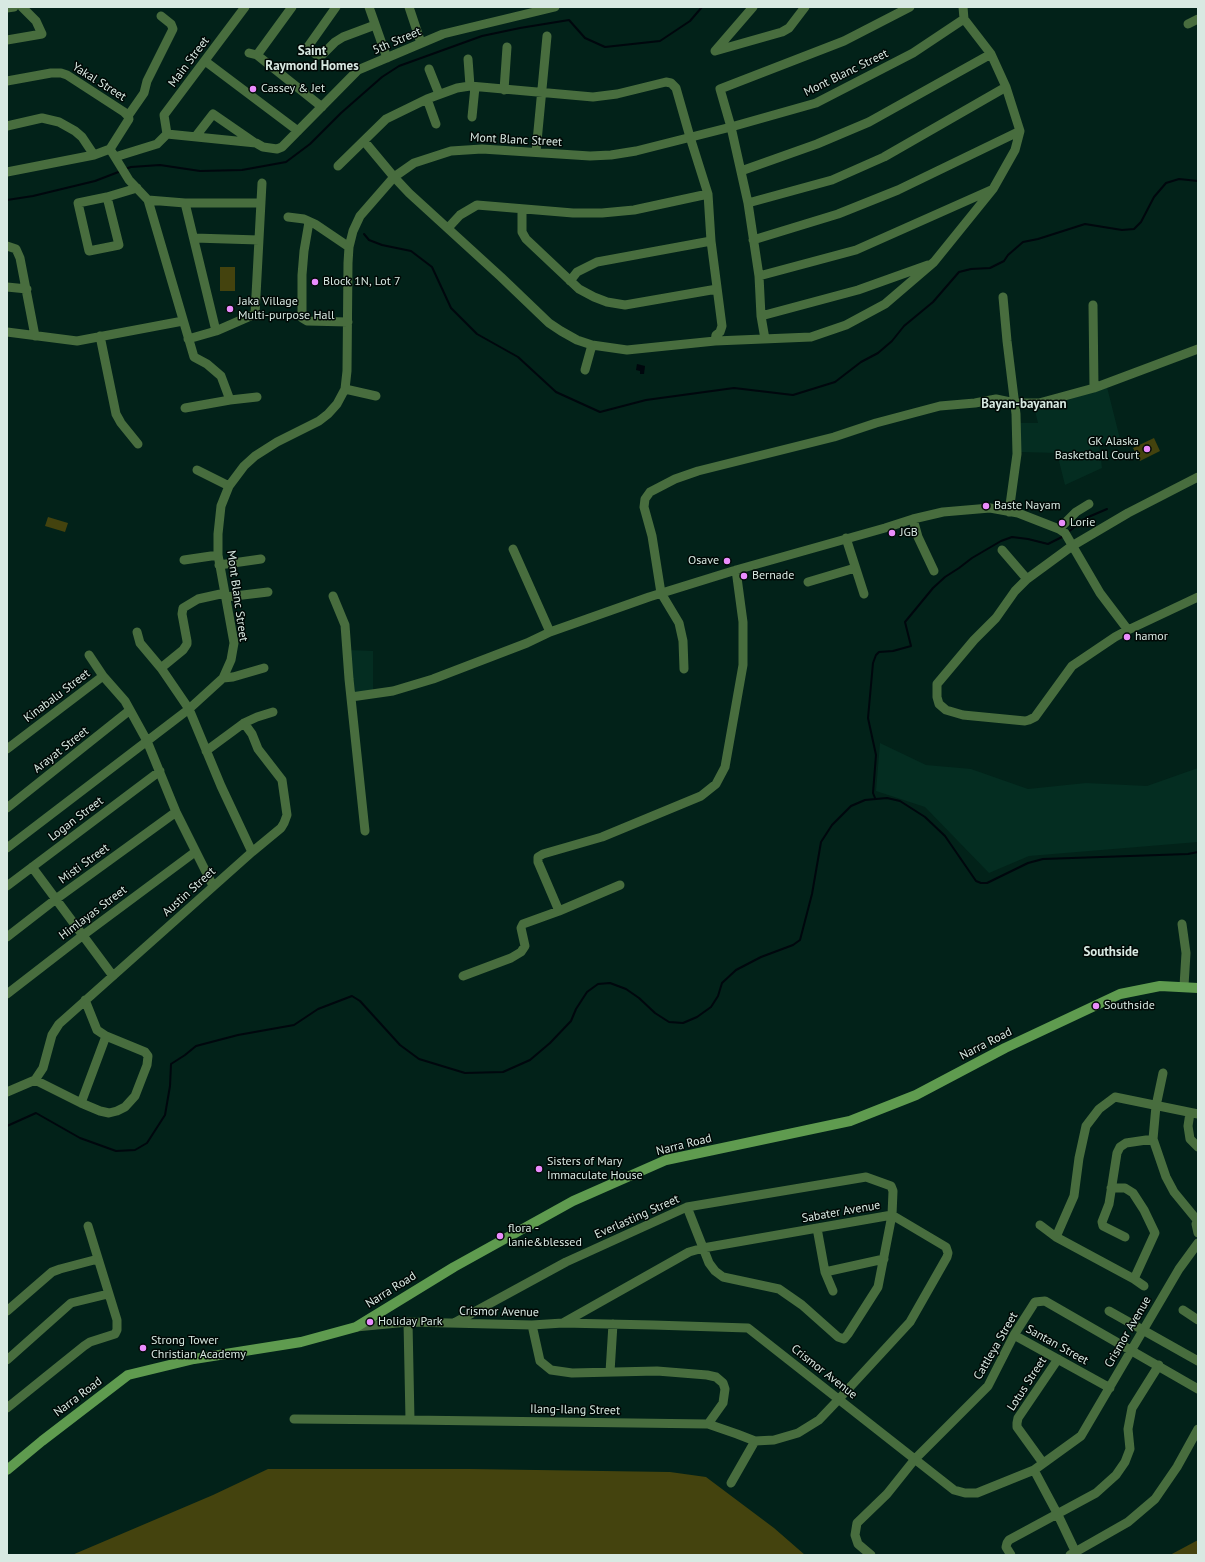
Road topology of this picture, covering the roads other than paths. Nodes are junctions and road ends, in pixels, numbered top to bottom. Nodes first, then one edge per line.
1 (14, 7) edge
2 (22, 7) edge
3 (245, 7) edge
4 (292, 7) edge
5 (336, 7) edge
6 (369, 7) edge
7 (409, 7) edge
8 (555, 7) edge
9 (753, 7) edge
10 (805, 7) edge
11 (910, 7) edge
12 (963, 7) edge
13 (7, 8) edge
14 (161, 16) dead end
15 (1198, 19) edge
16 (964, 20) junction
17 (1188, 24) dead end
18 (375, 25) junction
19 (547, 36) dead end
20 (7, 40) edge
21 (422, 43) junction
22 (507, 47) dead end
23 (992, 54) junction
24 (387, 58) junction
25 (468, 59) dead end
26 (205, 61) junction
27 (430, 69) dead end
28 (7, 81) edge
29 (472, 87) junction
30 (1006, 87) junction
31 (504, 90) junction
32 (541, 93) junction
33 (439, 94) junction
34 (427, 99) junction
35 (322, 107) junction
36 (128, 116) junction
37 (472, 117) dead end
38 (436, 124) dead end
39 (7, 126) edge
40 (731, 127) junction
41 (298, 131) junction
42 (1020, 131) junction
43 (167, 134) junction
44 (196, 136) junction
45 (690, 137) junction
46 (364, 141) junction
47 (256, 143) junction
48 (536, 152) junction
49 (113, 153) junction
50 (94, 155) junction
51 (338, 166) dead end
52 (741, 171) junction
53 (7, 172) edge
54 (394, 177) junction
55 (262, 183) dead end
56 (137, 188) junction
57 (993, 189) junction
58 (708, 194) junction
59 (107, 197) junction
60 (148, 200) junction
61 (185, 203) junction
62 (261, 203) junction
63 (748, 203) junction
64 (522, 209) junction
65 (288, 217) dead end
66 (309, 222) junction
67 (448, 228) junction
68 (194, 238) junction
69 (259, 240) junction
70 (753, 240) junction
71 (711, 241) junction
72 (7, 246) edge
73 (349, 246) junction
74 (934, 262) junction
75 (759, 276) junction
76 (570, 281) junction
77 (7, 287) edge
78 (27, 288) junction
79 (717, 289) junction
80 (1004, 297) dead end
81 (1093, 305) dead end
82 (761, 316) junction
83 (183, 321) junction
84 (348, 322) junction
85 (216, 331) junction
86 (7, 332) edge
87 (35, 336) junction
88 (100, 336) junction
89 (188, 339) junction
90 (765, 339) junction
91 (715, 341) junction
92 (592, 345) junction
93 (1198, 349) edge
94 (585, 370) dead end
95 (1094, 388) junction
96 (345, 389) junction
97 (376, 396) dead end
98 (257, 397) dead end
99 (230, 400) junction
100 (1015, 402) junction
101 (185, 408) dead end
102 (138, 444) dead end
103 (197, 470) dead end
104 (1198, 478) edge
105 (229, 486) junction
106 (1089, 504) dead end
107 (1009, 512) junction
108 (913, 519) junction
109 (1064, 533) junction
110 (846, 538) junction
111 (1072, 546) junction
112 (513, 549) dead end
113 (1002, 550) dead end
114 (218, 554) junction
115 (261, 559) dead end
116 (184, 560) dead end
117 (220, 565) junction
118 (855, 568) junction
119 (736, 570) junction
120 (934, 571) dead end
121 (1026, 579) junction
122 (808, 582) dead end
123 (268, 592) dead end
124 (662, 593) junction
125 (864, 594) dead end
126 (226, 595) junction
127 (333, 596) dead end
128 (1198, 597) edge
129 (1128, 630) junction
130 (137, 632) dead end
131 (550, 632) junction
132 (89, 655) dead end
133 (161, 668) junction
134 (264, 668) dead end
135 (684, 669) dead end
136 (104, 676) junction
137 (224, 678) junction
138 (351, 697) junction
139 (189, 709) junction
140 (130, 710) junction
141 (273, 712) dead end
142 (244, 723) junction
143 (147, 741) junction
144 (7, 749) edge
145 (206, 751) junction
146 (160, 771) junction
147 (7, 808) edge
148 (176, 812) junction
149 (365, 831) dead end
150 (7, 848) edge
151 (195, 852) junction
152 (252, 852) junction
153 (32, 867) junction
154 (620, 885) dead end
155 (7, 886) edge
156 (213, 886) junction
157 (56, 899) junction
158 (559, 911) junction
159 (1182, 924) dead end
160 (82, 936) junction
161 (7, 937) edge
162 (113, 976) junction
163 (463, 976) dead end
164 (1184, 986) junction
165 (1198, 988) edge
166 (7, 994) edge
167 (85, 1000) junction
168 (106, 1036) junction
169 (1163, 1073) dead end
170 (35, 1080) junction
171 (7, 1092) edge
172 (81, 1103) junction
173 (1156, 1106) junction
174 (1194, 1113) edge
175 (1153, 1139) junction
176 (1198, 1147) edge
177 (1111, 1188) junction
178 (687, 1207) junction
179 (892, 1215) junction
180 (1197, 1220) edge
181 (1040, 1225) dead end
182 (88, 1226) dead end
183 (817, 1228) junction
184 (1198, 1233) edge
185 (1056, 1237) junction
186 (1125, 1237) dead end
187 (1198, 1244) edge
188 (703, 1248) junction
189 (98, 1259) junction
190 (884, 1259) junction
191 (825, 1272) junction
192 (1134, 1279) junction
193 (1144, 1286) dead end
194 (833, 1291) dead end
195 (108, 1294) junction
196 (1183, 1310) dead end
197 (7, 1311) edge
198 (1109, 1311) dead end
199 (1196, 1315) edge
200 (408, 1322) junction
201 (564, 1323) junction
202 (454, 1324) junction
203 (613, 1324) junction
204 (532, 1325) junction
205 (356, 1327) junction
206 (1143, 1330) junction
207 (1014, 1335) junction
208 (1131, 1350) junction
209 (1058, 1359) junction
210 (7, 1360) edge
211 (1198, 1361) edge
212 (1159, 1365) junction
213 (610, 1372) junction
214 (1110, 1388) junction
215 (1198, 1389) edge
216 (839, 1399) junction
217 (7, 1408) edge
218 (294, 1419) dead end
219 (410, 1420) junction
220 (708, 1424) junction
221 (1198, 1429) edge
222 (755, 1441) junction
223 (915, 1459) junction
224 (1043, 1463) junction
225 (7, 1470) edge
226 (1034, 1470) junction
227 (731, 1483) dead end
228 (1058, 1515) junction
229 (1074, 1554) edge
230 (871, 1555) edge
231 (1011, 1555) edge

1 - 13 street
2 - 20 street
3 - 26 street, Main Street
4 - 35 street
5 - 18 street
6 - 18 street
7 - 21 street
8 - 21 street, 5th Street
9 - 10 street
11 - 40 street
12 - 16 street
14 - 36 street
15 - 17 street
16 - 23 street
16 - 40 street, Mont Blanc Street
18 - 24 street
19 - 32 street
21 - 24 street, 5th Street
22 - 31 street
23 - 30 street
23 - 52 street
24 - 35 street, 5th Street
25 - 29 street
26 - 41 street
26 - 43 street, Main Street
27 - 33 street
28 - 36 street, Yakal Street
29 - 31 street
29 - 33 street
29 - 37 street
30 - 42 street
30 - 63 street
31 - 32 street
32 - 45 street
32 - 48 street
33 - 34 street
34 - 38 street
34 - 46 street
35 - 41 street, 5th Street
36 - 49 street, Yakal Street
39 - 50 street
40 - 45 street, Mont Blanc Street
40 - 52 street
41 - 47 street, 5th Street
42 - 57 street
42 - 70 street
43 - 44 street
43 - 49 street
44 - 47 street
44 - 47 street
45 - 48 street, Mont Blanc Street
45 - 58 street
46 - 51 street
46 - 54 street
48 - 54 street, Mont Blanc Street
49 - 50 street
49 - 56 street
50 - 53 street
52 - 63 street
54 - 67 street
54 - 73 street, Mont Blanc Street
55 - 62 street
56 - 59 street
56 - 60 street
57 - 74 street
57 - 75 street
58 - 64 street
58 - 71 street
59 - 59 street
60 - 61 street
60 - 83 street
61 - 62 street
61 - 68 street
62 - 69 street
63 - 70 street
64 - 67 street
64 - 76 street
65 - 66 street
66 - 73 street
66 - 84 street
67 - 92 street
68 - 69 street
68 - 85 street
69 - 85 street
70 - 75 street
71 - 76 street
71 - 79 street
72 - 78 street
73 - 84 street, Mont Blanc Street
74 - 82 street
74 - 90 street
75 - 82 street
76 - 79 street
77 - 78 street
78 - 87 street
79 - 91 street
80 - 100 street
81 - 95 street
82 - 90 street
83 - 88 street
83 - 89 street
84 - 96 street, Mont Blanc Street
85 - 89 street
86 - 87 street
87 - 88 street
88 - 102 street
89 - 99 street
90 - 91 street
91 - 92 street
92 - 94 street
93 - 95 street
95 - 100 street
96 - 97 street
96 - 105 street, Mont Blanc Street
98 - 99 street
99 - 101 street
100 - 107 street
100 - 124 street
103 - 105 street
104 - 111 street
105 - 114 street, Mont Blanc Street
106 - 109 street
107 - 108 street
107 - 109 street
108 - 110 street
108 - 120 street
109 - 111 street
110 - 118 street
110 - 119 street
111 - 121 street
111 - 129 street
112 - 131 street
113 - 121 street
114 - 116 street
114 - 117 street, Mont Blanc Street
115 - 117 street
117 - 126 street, Mont Blanc Street
118 - 122 street
118 - 125 street
119 - 124 street
119 - 158 street
121 - 129 street
123 - 126 street
124 - 131 street
124 - 135 street
126 - 133 street
126 - 137 street, Mont Blanc Street
127 - 138 street
128 - 129 street
130 - 133 street
131 - 138 street
132 - 136 street
133 - 139 street
134 - 137 street
136 - 140 street
136 - 144 street, Kinabalu Street
137 - 139 street, Mont Blanc Street
138 - 149 street
139 - 143 street, Mont Blanc Street
139 - 145 street
140 - 143 street
140 - 147 street, Arayat Street
141 - 142 street
142 - 145 street
142 - 152 street, Austin Street
143 - 146 street
143 - 150 street, Mont Blanc Street
145 - 152 street
146 - 148 street
146 - 153 street, Logan Street
148 - 151 street
148 - 157 street, Misti Street
151 - 156 street
151 - 160 street, Himlayas Street
152 - 156 street, Austin Street
153 - 155 street, Logan Street
153 - 157 street
154 - 158 street
156 - 162 street, Austin Street
157 - 160 street
157 - 161 street, Misti Street
158 - 163 street
159 - 164 street
160 - 162 street
160 - 166 street, Himlayas Street
162 - 167 street, Austin Street
164 - 165 street, Narra Road
164 - 205 street, Narra Road
167 - 168 street
167 - 170 street, Austin Street
168 - 172 street
168 - 172 street
169 - 173 street
170 - 171 street
170 - 172 street
173 - 174 street
173 - 175 street
173 - 185 street
174 - 176 street
175 - 177 street
175 - 180 street
177 - 186 street
177 - 192 street
178 - 179 street, Everlasting Street
178 - 188 street
178 - 202 street, Everlasting Street
179 - 183 street, Sabater Avenue
179 - 190 street
179 - 216 street, Sabater Avenue
180 - 184 street
181 - 185 street
182 - 189 street
183 - 188 street, Sabater Avenue
183 - 191 street
185 - 192 street
187 - 206 street, Crismor Avenue
188 - 190 street
188 - 201 street, Sabater Avenue
189 - 195 street
189 - 197 street
190 - 191 street
191 - 194 street
192 - 193 street
195 - 210 street
195 - 217 street
196 - 199 street
198 - 206 street
200 - 202 street, Crismor Avenue
200 - 205 street, Crismor Avenue
200 - 219 street
201 - 203 street, Crismor Avenue
201 - 204 street, Crismor Avenue
202 - 204 street, Crismor Avenue
203 - 213 street
203 - 216 street, Crismor Avenue
204 - 213 street
205 - 225 street, Narra Road
206 - 208 street, Crismor Avenue
206 - 211 street
207 - 208 street, Cattleya Street
207 - 209 street, Santan Street
207 - 223 street, Cattleya Street
208 - 212 street, Cattleya Street
208 - 214 street, Crismor Avenue
209 - 214 street, Santan Street
209 - 224 street, Lotus Street
212 - 215 street, Cattleya Street
212 - 228 street
213 - 220 street
214 - 224 street, Crismor Avenue
216 - 222 street, Ilang-Ilang Street
216 - 223 street, Crismor Avenue
218 - 219 street, Ilang-Ilang Street
219 - 220 street, Ilang-Ilang Street
220 - 222 street, Ilang-Ilang Street
221 - 229 street
222 - 227 street
223 - 226 street, Crismor Avenue
223 - 230 street, Cattleya Street
224 - 226 street, Crismor Avenue
226 - 228 street
228 - 229 street
228 - 231 street

